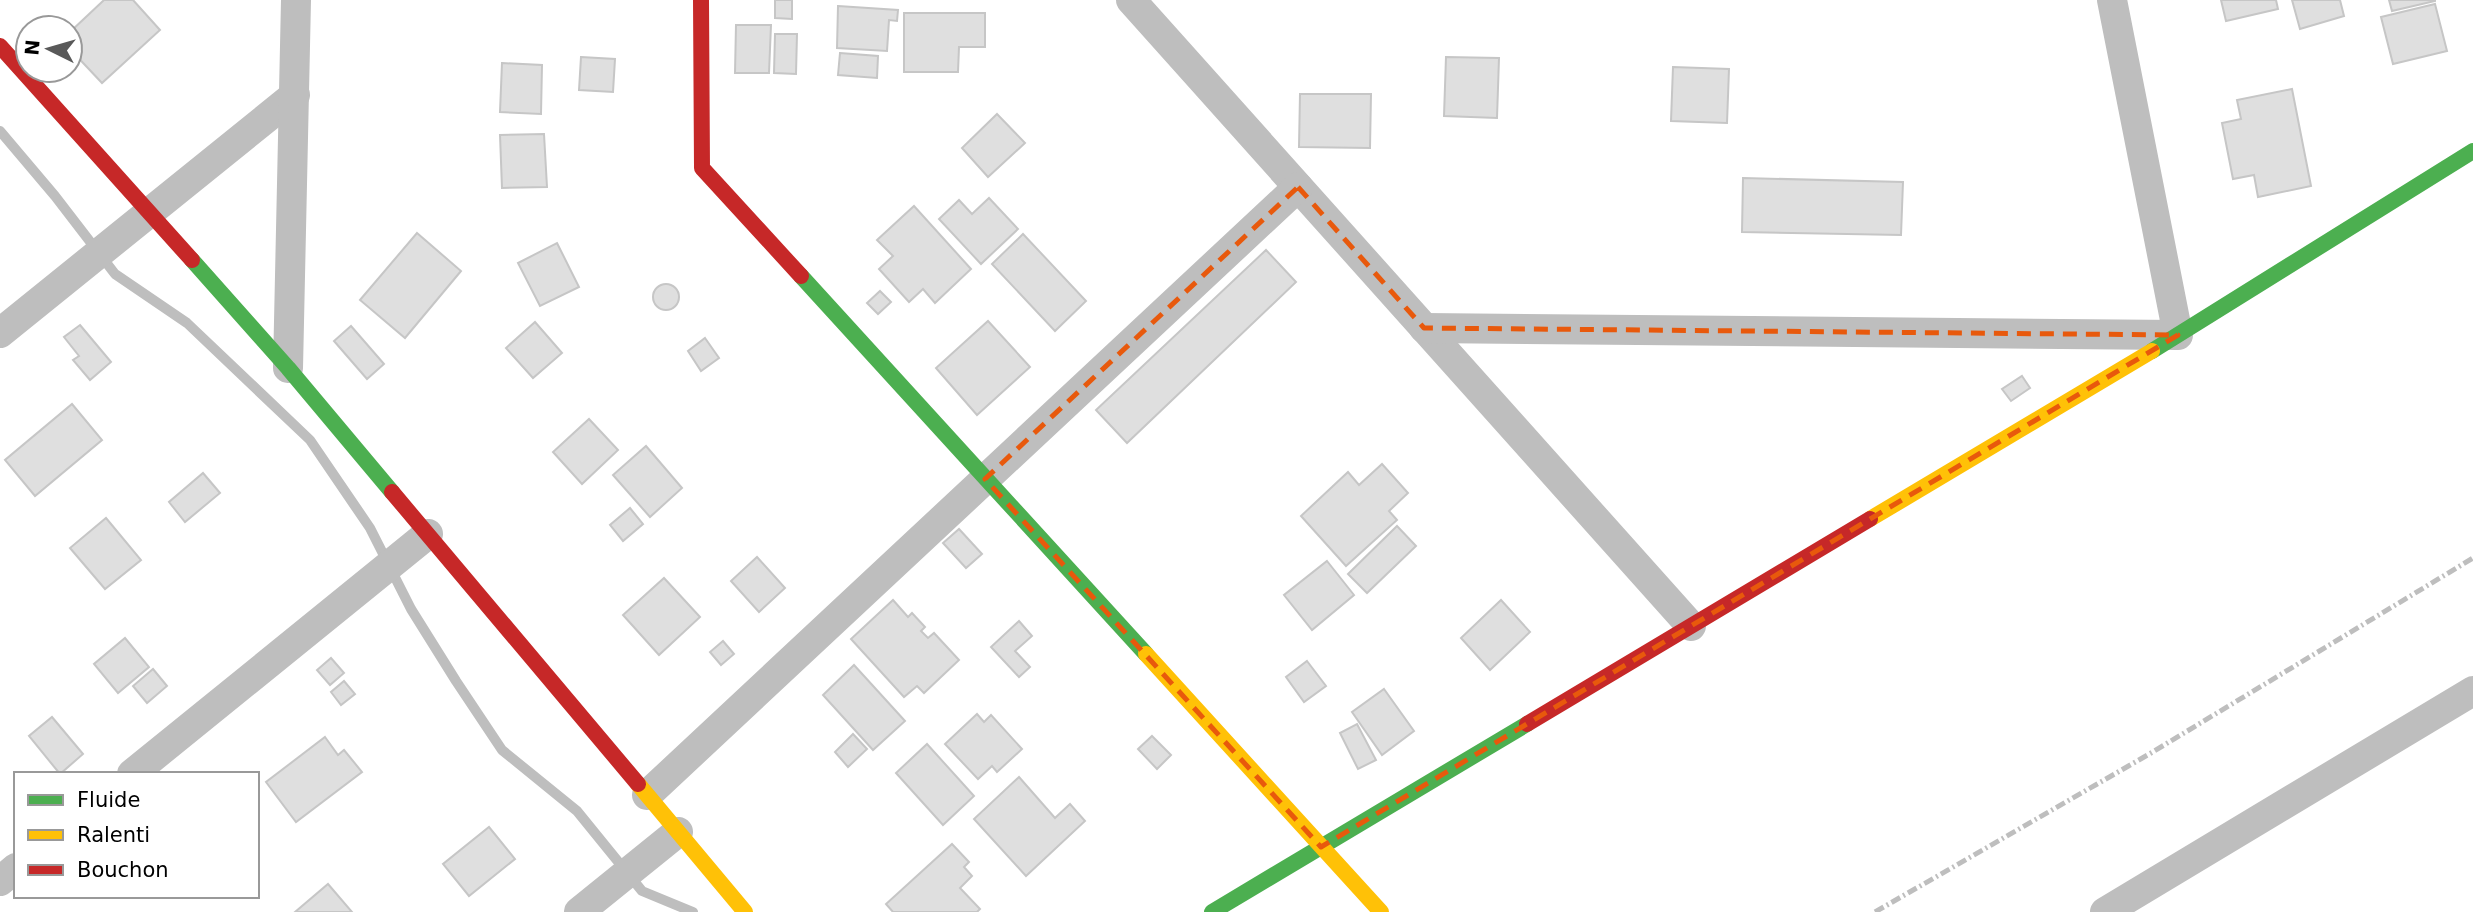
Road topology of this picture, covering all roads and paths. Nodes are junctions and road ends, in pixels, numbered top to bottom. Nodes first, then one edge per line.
1 (296, 0) edge
2 (701, 0) edge
3 (1131, 0) edge
4 (2112, 0) edge
5 (0, 46) edge
6 (295, 95) junction
7 (2473, 151) edge
8 (1298, 187) junction
9 (149, 213) junction
10 (1424, 328) junction
11 (0, 333) edge
12 (2178, 335) junction
13 (288, 368) junction
14 (985, 479) junction
15 (428, 534) junction
16 (1691, 626) junction
17 (2473, 691) edge
18 (134, 772) edge
19 (648, 795) junction
20 (678, 832) junction
21 (1321, 847) junction
22 (14, 870) edge
23 (0, 881) edge
24 (579, 912) edge
25 (745, 912) edge
26 (1212, 912) edge
27 (1381, 912) edge
28 (2105, 912) edge

1 - 6 street
2 - 14 street
3 - 8 street
4 - 12 street
5 - 9 street
6 - 9 street
6 - 13 street
7 - 12 street
8 - 10 street
8 - 14 street
9 - 11 street
9 - 13 street
10 - 12 street
10 - 16 street
12 - 16 street
13 - 15 street
14 - 19 street
14 - 21 street
15 - 18 street
15 - 19 street
16 - 21 street
17 - 28 street
19 - 20 street
20 - 24 street
20 - 25 street
21 - 26 street
21 - 27 street
22 - 23 street

